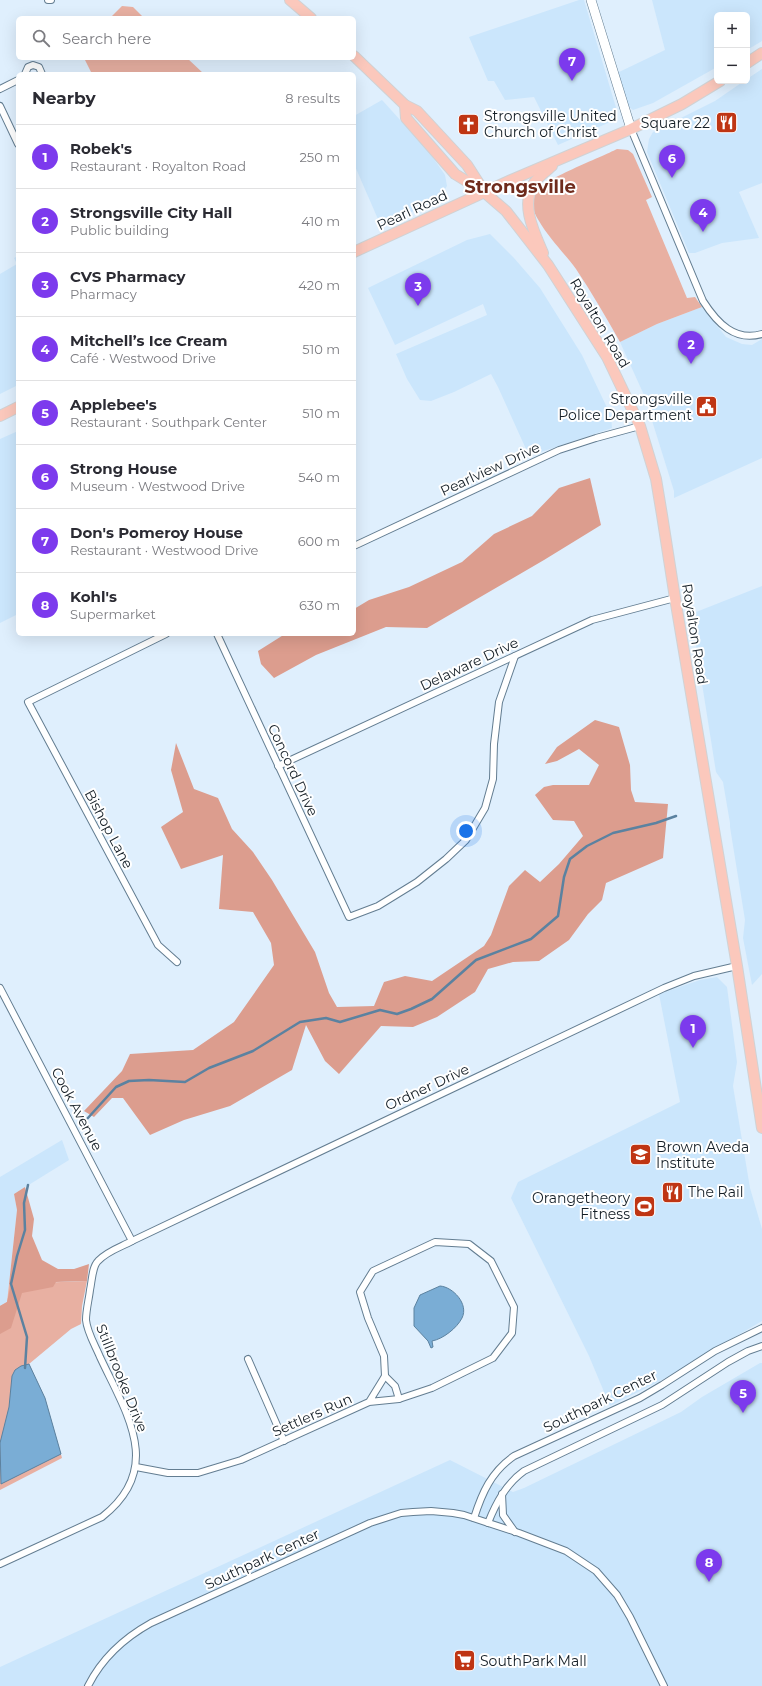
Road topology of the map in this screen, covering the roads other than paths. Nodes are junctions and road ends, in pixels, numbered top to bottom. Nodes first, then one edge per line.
1 (48, 0) edge
2 (51, 0) edge
3 (290, 0) edge
4 (591, 0) edge
5 (309, 16) edge
6 (762, 53) edge
7 (356, 58) edge
8 (750, 61) edge
9 (26, 72) edge
10 (41, 72) edge
11 (16, 81) edge
12 (715, 84) edge
13 (0, 89) edge
14 (405, 105) junction
15 (0, 106) edge
16 (631, 128) junction
17 (16, 140) edge
18 (559, 160) junction
19 (484, 192) junction
20 (356, 251) edge
21 (548, 266) junction
22 (762, 334) edge
23 (16, 408) edge
24 (0, 416) edge
25 (640, 426) junction
26 (356, 545) edge
27 (675, 598) junction
28 (162, 636) edge
29 (217, 636) edge
30 (515, 656) junction
31 (278, 766) junction
32 (177, 962) dead end
33 (737, 966) junction
34 (0, 988) edge
35 (762, 1128) edge
36 (132, 1241) junction
37 (762, 1328) edge
38 (762, 1346) edge
39 (248, 1359) dead end
40 (385, 1376) junction
41 (399, 1399) junction
42 (369, 1402) junction
43 (284, 1440) junction
44 (136, 1467) junction
45 (502, 1494) junction
46 (474, 1518) junction
47 (488, 1523) junction
48 (515, 1532) junction
49 (0, 1564) edge
50 (88, 1686) edge
51 (664, 1686) edge

1 - 2 street
3 - 5 main road
4 - 16 street
6 - 8 main road
7 - 14 main road, Royalton Road
9 - 10 street
11 - 13 street
12 - 16 main road, Pearl Road
14 - 19 main road, Royalton Road
14 - 19 main road, Royalton Road
15 - 17 street
16 - 18 main road, Pearl Road
16 - 22 street
18 - 19 main road, Pearl Road
18 - 21 main road
19 - 20 main road, Pearl Road
19 - 21 main road, Royalton Road
21 - 25 main road, Royalton Road
23 - 24 main road
25 - 26 street, Pearlview Drive
25 - 27 main road, Royalton Road
27 - 30 street, Delaware Drive
27 - 33 main road, Royalton Road
28 - 32 street, Bishop Lane
29 - 31 street, Concord Drive
30 - 31 street, Delaware Drive
30 - 31 street, Concord Drive
33 - 35 main road, Royalton Road
33 - 36 street, Ordner Drive
34 - 36 street, Cook Avenue
36 - 44 street, Stillbrooke Drive
37 - 46 street, Southpark Center
38 - 45 street
39 - 43 street
40 - 41 street
40 - 41 street, Settlers Run
40 - 42 street
41 - 42 street, Settlers Run
42 - 43 street, Settlers Run
43 - 44 street, Settlers Run
44 - 49 street, Stillbrooke Drive
45 - 47 street
45 - 48 street
46 - 47 street, Southpark Center
46 - 50 street, Southpark Center
47 - 48 street, Southpark Center
48 - 51 street, Southpark Center

